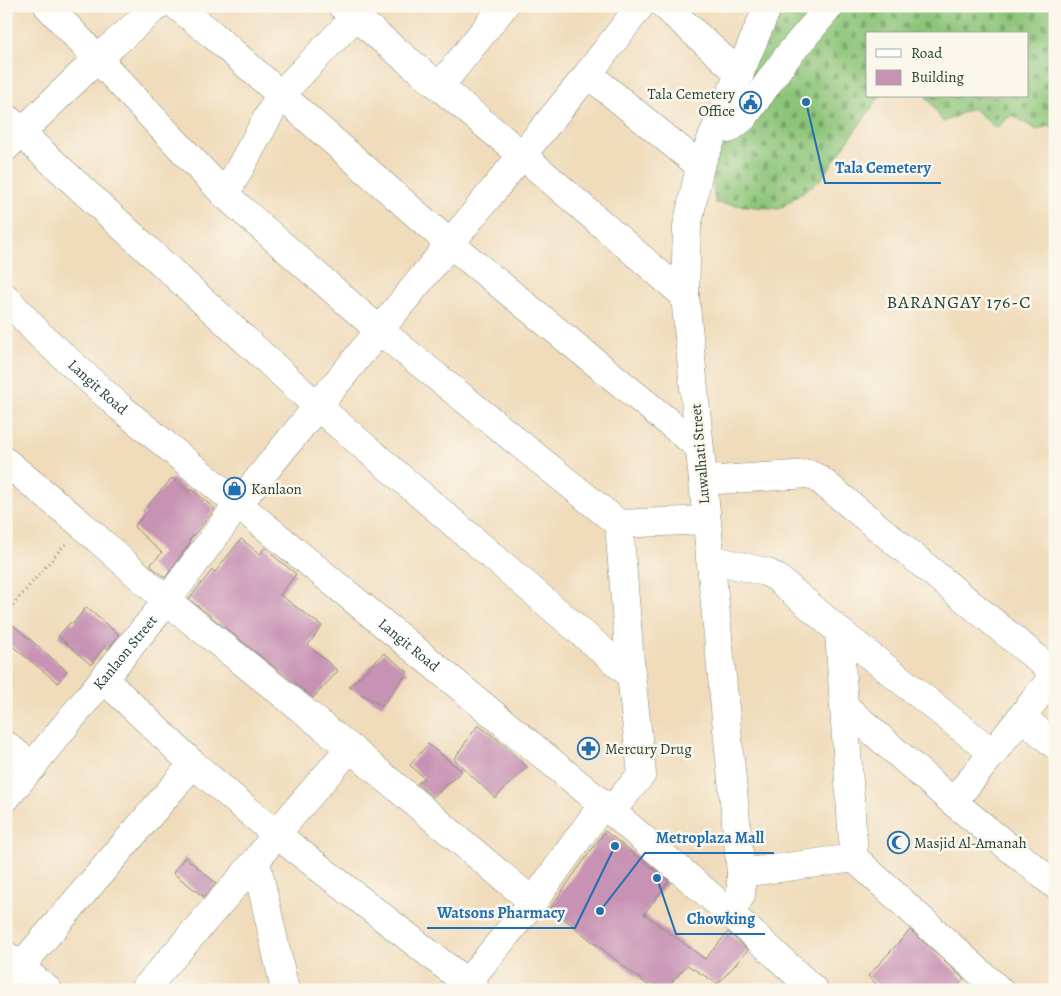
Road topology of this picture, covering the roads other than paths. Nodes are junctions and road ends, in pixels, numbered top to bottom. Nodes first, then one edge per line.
1 (48, 6) edge
2 (156, 6) edge
3 (177, 6) edge
4 (504, 6) edge
5 (640, 6) edge
6 (665, 6) edge
7 (768, 6) edge
8 (830, 6) edge
9 (354, 10) edge
10 (97, 59) junction
11 (588, 74) junction
12 (740, 74) junction
13 (440, 86) junction
14 (280, 94) junction
15 (717, 126) junction
16 (11, 133) edge
17 (522, 155) junction
18 (700, 166) junction
19 (225, 195) junction
20 (449, 243) junction
21 (685, 296) junction
22 (6, 298) edge
23 (379, 330) junction
24 (317, 406) junction
25 (699, 447) junction
26 (6, 462) edge
27 (703, 481) junction
28 (238, 504) junction
29 (706, 520) junction
30 (619, 524) junction
31 (710, 559) junction
32 (168, 601) junction
33 (839, 631) junction
34 (1055, 673) edge
35 (631, 675) junction
36 (104, 679) junction
37 (844, 706) junction
38 (1022, 716) junction
39 (6, 745) edge
40 (1055, 745) edge
41 (350, 748) junction
42 (993, 753) junction
43 (193, 764) junction
44 (33, 767) junction
45 (6, 798) edge
46 (953, 802) junction
47 (607, 808) junction
48 (276, 834) junction
49 (854, 858) junction
50 (256, 861) junction
51 (741, 873) junction
52 (1055, 886) edge
53 (533, 902) junction
54 (730, 912) junction
55 (11, 966) edge
56 (468, 987) edge
57 (48, 990) edge
58 (144, 990) edge
59 (284, 990) edge
60 (814, 990) edge
61 (999, 990) edge

1 - 10 street
2 - 10 street
3 - 14 street
4 - 13 street
5 - 11 street, Kanlaon Street
6 - 12 street
7 - 12 street, Luwalhati Street
8 - 15 street
9 - 13 street
9 - 14 street
10 - 16 street
10 - 19 street
11 - 17 street, Kanlaon Street
11 - 18 street
12 - 15 street, Luwalhati Street
13 - 17 street
14 - 19 street
14 - 20 street
15 - 18 street, Luwalhati Street
16 - 24 street
17 - 20 street, Kanlaon Street
17 - 21 street
18 - 21 street, Luwalhati Street
19 - 23 street
20 - 23 street, Kanlaon Street
20 - 25 street
21 - 25 street, Luwalhati Street
22 - 28 street, Langit Road
23 - 24 street, Kanlaon Street
23 - 30 street
24 - 28 street, Kanlaon Street
24 - 35 street
25 - 27 street, Luwalhati Street
26 - 32 street
27 - 29 street, Luwalhati Street
27 - 34 street
28 - 32 street, Kanlaon Street
28 - 47 street, Langit Road
29 - 30 street
29 - 31 street, Luwalhati Street
30 - 35 street
31 - 33 street
31 - 51 street, Luwalhati Street
32 - 36 street, Kanlaon Street
32 - 41 street
33 - 37 street
33 - 42 street
34 - 38 street
35 - 47 street
36 - 43 street
36 - 44 street, Kanlaon Street
37 - 46 street
37 - 49 street
38 - 40 street
38 - 42 street
39 - 44 street
41 - 48 street
41 - 53 street
42 - 46 street
43 - 48 street
43 - 55 street
44 - 45 street, Kanlaon Street
46 - 52 street
47 - 53 street
47 - 54 street, Langit Road
48 - 50 street
48 - 56 street
49 - 51 street
49 - 61 street
50 - 58 street
50 - 59 street
51 - 54 street, Luwalhati Street
53 - 56 street
54 - 60 street, Langit Road
55 - 57 street

